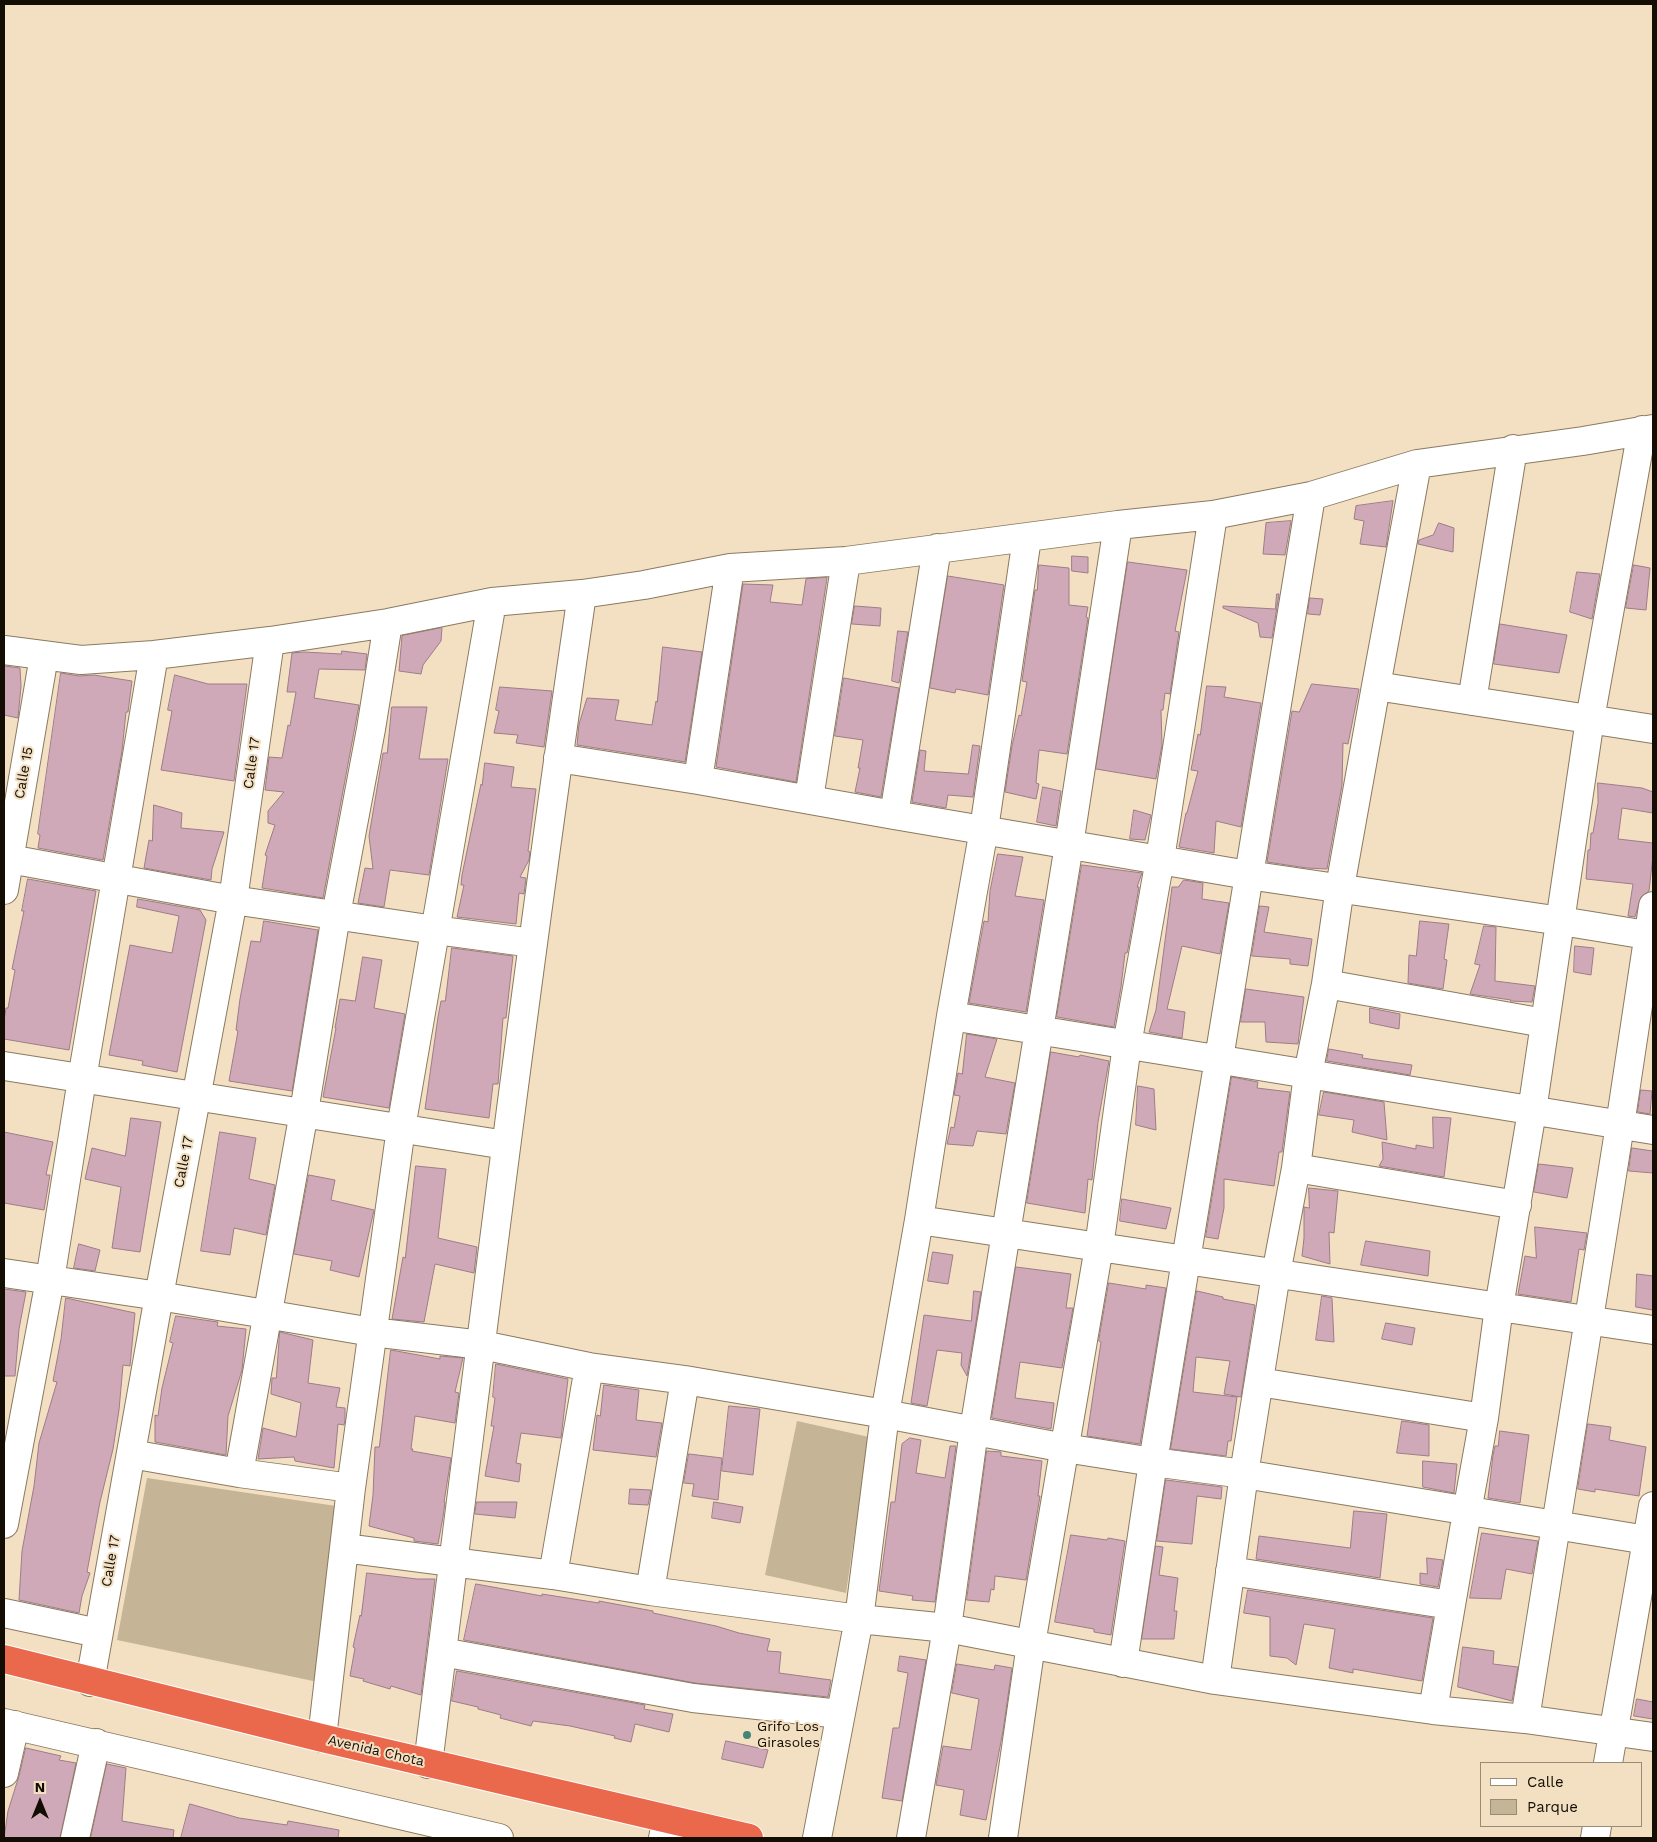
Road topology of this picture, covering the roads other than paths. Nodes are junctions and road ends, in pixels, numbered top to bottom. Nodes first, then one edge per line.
1 (1648, 429) edge
2 (1514, 449) junction
3 (1417, 464) junction
4 (1311, 496) junction
5 (1213, 515) junction
6 (1118, 525) junction
7 (1028, 538) junction
8 (937, 548) junction
9 (846, 561) junction
10 (730, 568) junction
11 (582, 594) junction
12 (492, 602) junction
13 (388, 623) junction
14 (270, 642) junction
15 (4, 650) edge
16 (154, 655) junction
17 (44, 656) junction
18 (1376, 686) junction
19 (1472, 701) junction
20 (1590, 719) junction
21 (1653, 729) edge
22 (558, 758) junction
23 (698, 780) junction
24 (809, 799) junction
25 (894, 815) junction
26 (984, 830) junction
27 (1069, 845) junction
28 (6, 859) edge
29 (1160, 859) junction
30 (1248, 874) junction
31 (115, 878) junction
32 (1340, 887) junction
33 (4, 890) edge
34 (233, 900) junction
35 (1653, 906) edge
36 (336, 915) junction
37 (1561, 920) junction
38 (434, 930) junction
39 (1651, 936) edge
40 (533, 943) junction
41 (1326, 984) junction
42 (951, 1016) junction
43 (1544, 1023) junction
44 (1038, 1031) junction
45 (1127, 1045) junction
46 (1218, 1060) junction
47 (4, 1066) edge
48 (1308, 1074) junction
49 (82, 1079) junction
50 (196, 1097) junction
51 (1532, 1111) junction
52 (304, 1112) junction
53 (1620, 1125) junction
54 (401, 1128) junction
55 (1653, 1130) edge
56 (506, 1146) junction
57 (1296, 1168) junction
58 (1517, 1205) junction
59 (919, 1220) junction
60 (1006, 1234) junction
61 (1099, 1247) junction
62 (1186, 1260) junction
63 (4, 1273) edge
64 (1276, 1274) junction
65 (50, 1280) junction
66 (159, 1296) junction
67 (1499, 1307) junction
68 (266, 1315) junction
69 (1588, 1320) junction
70 (1653, 1330) edge
71 (372, 1332) junction
72 (482, 1346) junction
73 (589, 1366) junction
74 (685, 1380) junction
75 (1259, 1382) junction
76 (885, 1414) junction
77 (1484, 1418) junction
78 (974, 1430) junction
79 (1065, 1448) junction
80 (131, 1454) junction
81 (1153, 1462) junction
82 (239, 1473) junction
83 (1244, 1474) junction
84 (351, 1488) junction
85 (1653, 1506) edge
86 (1466, 1512) junction
87 (4, 1524) edge
88 (1556, 1526) junction
89 (1650, 1541) edge
90 (344, 1548) junction
91 (453, 1563) junction
92 (1230, 1571) junction
93 (553, 1575) junction
94 (650, 1591) junction
95 (1451, 1605) junction
96 (4, 1613) edge
97 (859, 1619) junction
98 (947, 1628) junction
99 (98, 1633) junction
100 (1031, 1644) junction
101 (442, 1652) junction
102 (4, 1659) edge
103 (1123, 1663) junction
104 (1215, 1680) junction
105 (90, 1682) junction
106 (1433, 1710) junction
107 (840, 1714) junction
108 (1525, 1719) junction
109 (10, 1724) edge
110 (1613, 1731) junction
111 (1653, 1737) edge
112 (322, 1738) junction
113 (96, 1744) junction
114 (1608, 1762) edge
115 (428, 1764) junction
116 (4, 1773) edge
117 (665, 1829) edge
118 (75, 1838) edge
119 (499, 1838) edge
120 (749, 1838) edge
121 (817, 1838) edge
122 (911, 1838) edge
123 (1003, 1838) edge

1 - 2 street
1 - 20 street
2 - 3 street
2 - 19 street
3 - 4 street
3 - 18 street
4 - 5 street
4 - 30 street
5 - 6 street
5 - 29 street
6 - 7 street
6 - 27 street
7 - 8 street
7 - 26 street
8 - 9 street
8 - 25 street
9 - 10 street
9 - 24 street
10 - 11 street
10 - 23 street
11 - 12 street
11 - 22 street
12 - 13 street
12 - 38 street
13 - 14 street
13 - 36 street
14 - 16 street
14 - 34 street, Calle 17
15 - 17 street
16 - 17 street
16 - 31 street
17 - 28 street, Calle 15
18 - 19 street
18 - 32 street
19 - 20 street
20 - 21 street
20 - 37 street
22 - 23 street
22 - 40 street
23 - 24 street
24 - 25 street
25 - 26 street
26 - 27 street
26 - 42 street
27 - 29 street
27 - 44 street
28 - 31 street
28 - 33 street, Calle 15
29 - 30 street
29 - 45 street
30 - 32 street
30 - 46 street
31 - 34 street
31 - 49 street
32 - 37 street
32 - 41 street
34 - 36 street
34 - 50 street, Calle 17
35 - 39 street
36 - 38 street
36 - 52 street
37 - 39 street
37 - 43 street
38 - 40 street
38 - 54 street
39 - 53 street
40 - 56 street
41 - 43 street
41 - 48 street
42 - 44 street
42 - 59 street
43 - 51 street
44 - 45 street
44 - 60 street
45 - 46 street
45 - 61 street
46 - 48 street
46 - 62 street
47 - 49 street
48 - 51 street
48 - 57 street
49 - 50 street
49 - 65 street
50 - 52 street
50 - 66 street, Calle 17
51 - 53 street
51 - 58 street
52 - 54 street
52 - 68 street
53 - 55 street
53 - 69 street
54 - 56 street
54 - 71 street
56 - 72 street
57 - 58 street
57 - 64 street
58 - 67 street
59 - 60 street
59 - 76 street
60 - 61 street
60 - 78 street
61 - 62 street
61 - 79 street
62 - 64 street
62 - 81 street
63 - 65 street
64 - 67 street
64 - 75 street
65 - 66 street
65 - 87 street
66 - 68 street
66 - 80 street, Calle 17
67 - 69 street
67 - 77 street
68 - 71 street
68 - 82 street
69 - 70 street
69 - 88 street
71 - 72 street
71 - 84 street
72 - 73 street
72 - 91 street
73 - 74 street
73 - 93 street
74 - 76 street
74 - 94 street
75 - 77 street
75 - 83 street
76 - 78 street
76 - 97 street
77 - 86 street
78 - 79 street
78 - 98 street
79 - 81 street
79 - 100 street
80 - 82 street
80 - 99 street, Calle 17
81 - 83 street
81 - 103 street
82 - 84 street
83 - 86 street
83 - 92 street
84 - 90 street
85 - 89 street
86 - 88 street
86 - 95 street
88 - 89 street
88 - 108 street
89 - 110 street
90 - 91 street
90 - 112 street
91 - 93 street
91 - 101 street
92 - 95 street
92 - 104 street
93 - 94 street
94 - 97 street
95 - 106 street
96 - 99 street
97 - 98 street
97 - 107 street
98 - 100 street
98 - 122 street
99 - 105 street, Calle 17
100 - 103 street
100 - 123 street
101 - 107 street
101 - 115 street
102 - 105 highway, Avenida Chota
103 - 104 street
104 - 106 street
105 - 112 highway, Avenida Chota
106 - 108 street
107 - 121 street
108 - 110 street
109 - 113 street
109 - 116 street
110 - 111 street
110 - 114 street
112 - 115 highway, Avenida Chota
113 - 118 street
113 - 119 street
115 - 117 highway, Avenida Chota
117 - 120 highway, Avenida Chota

